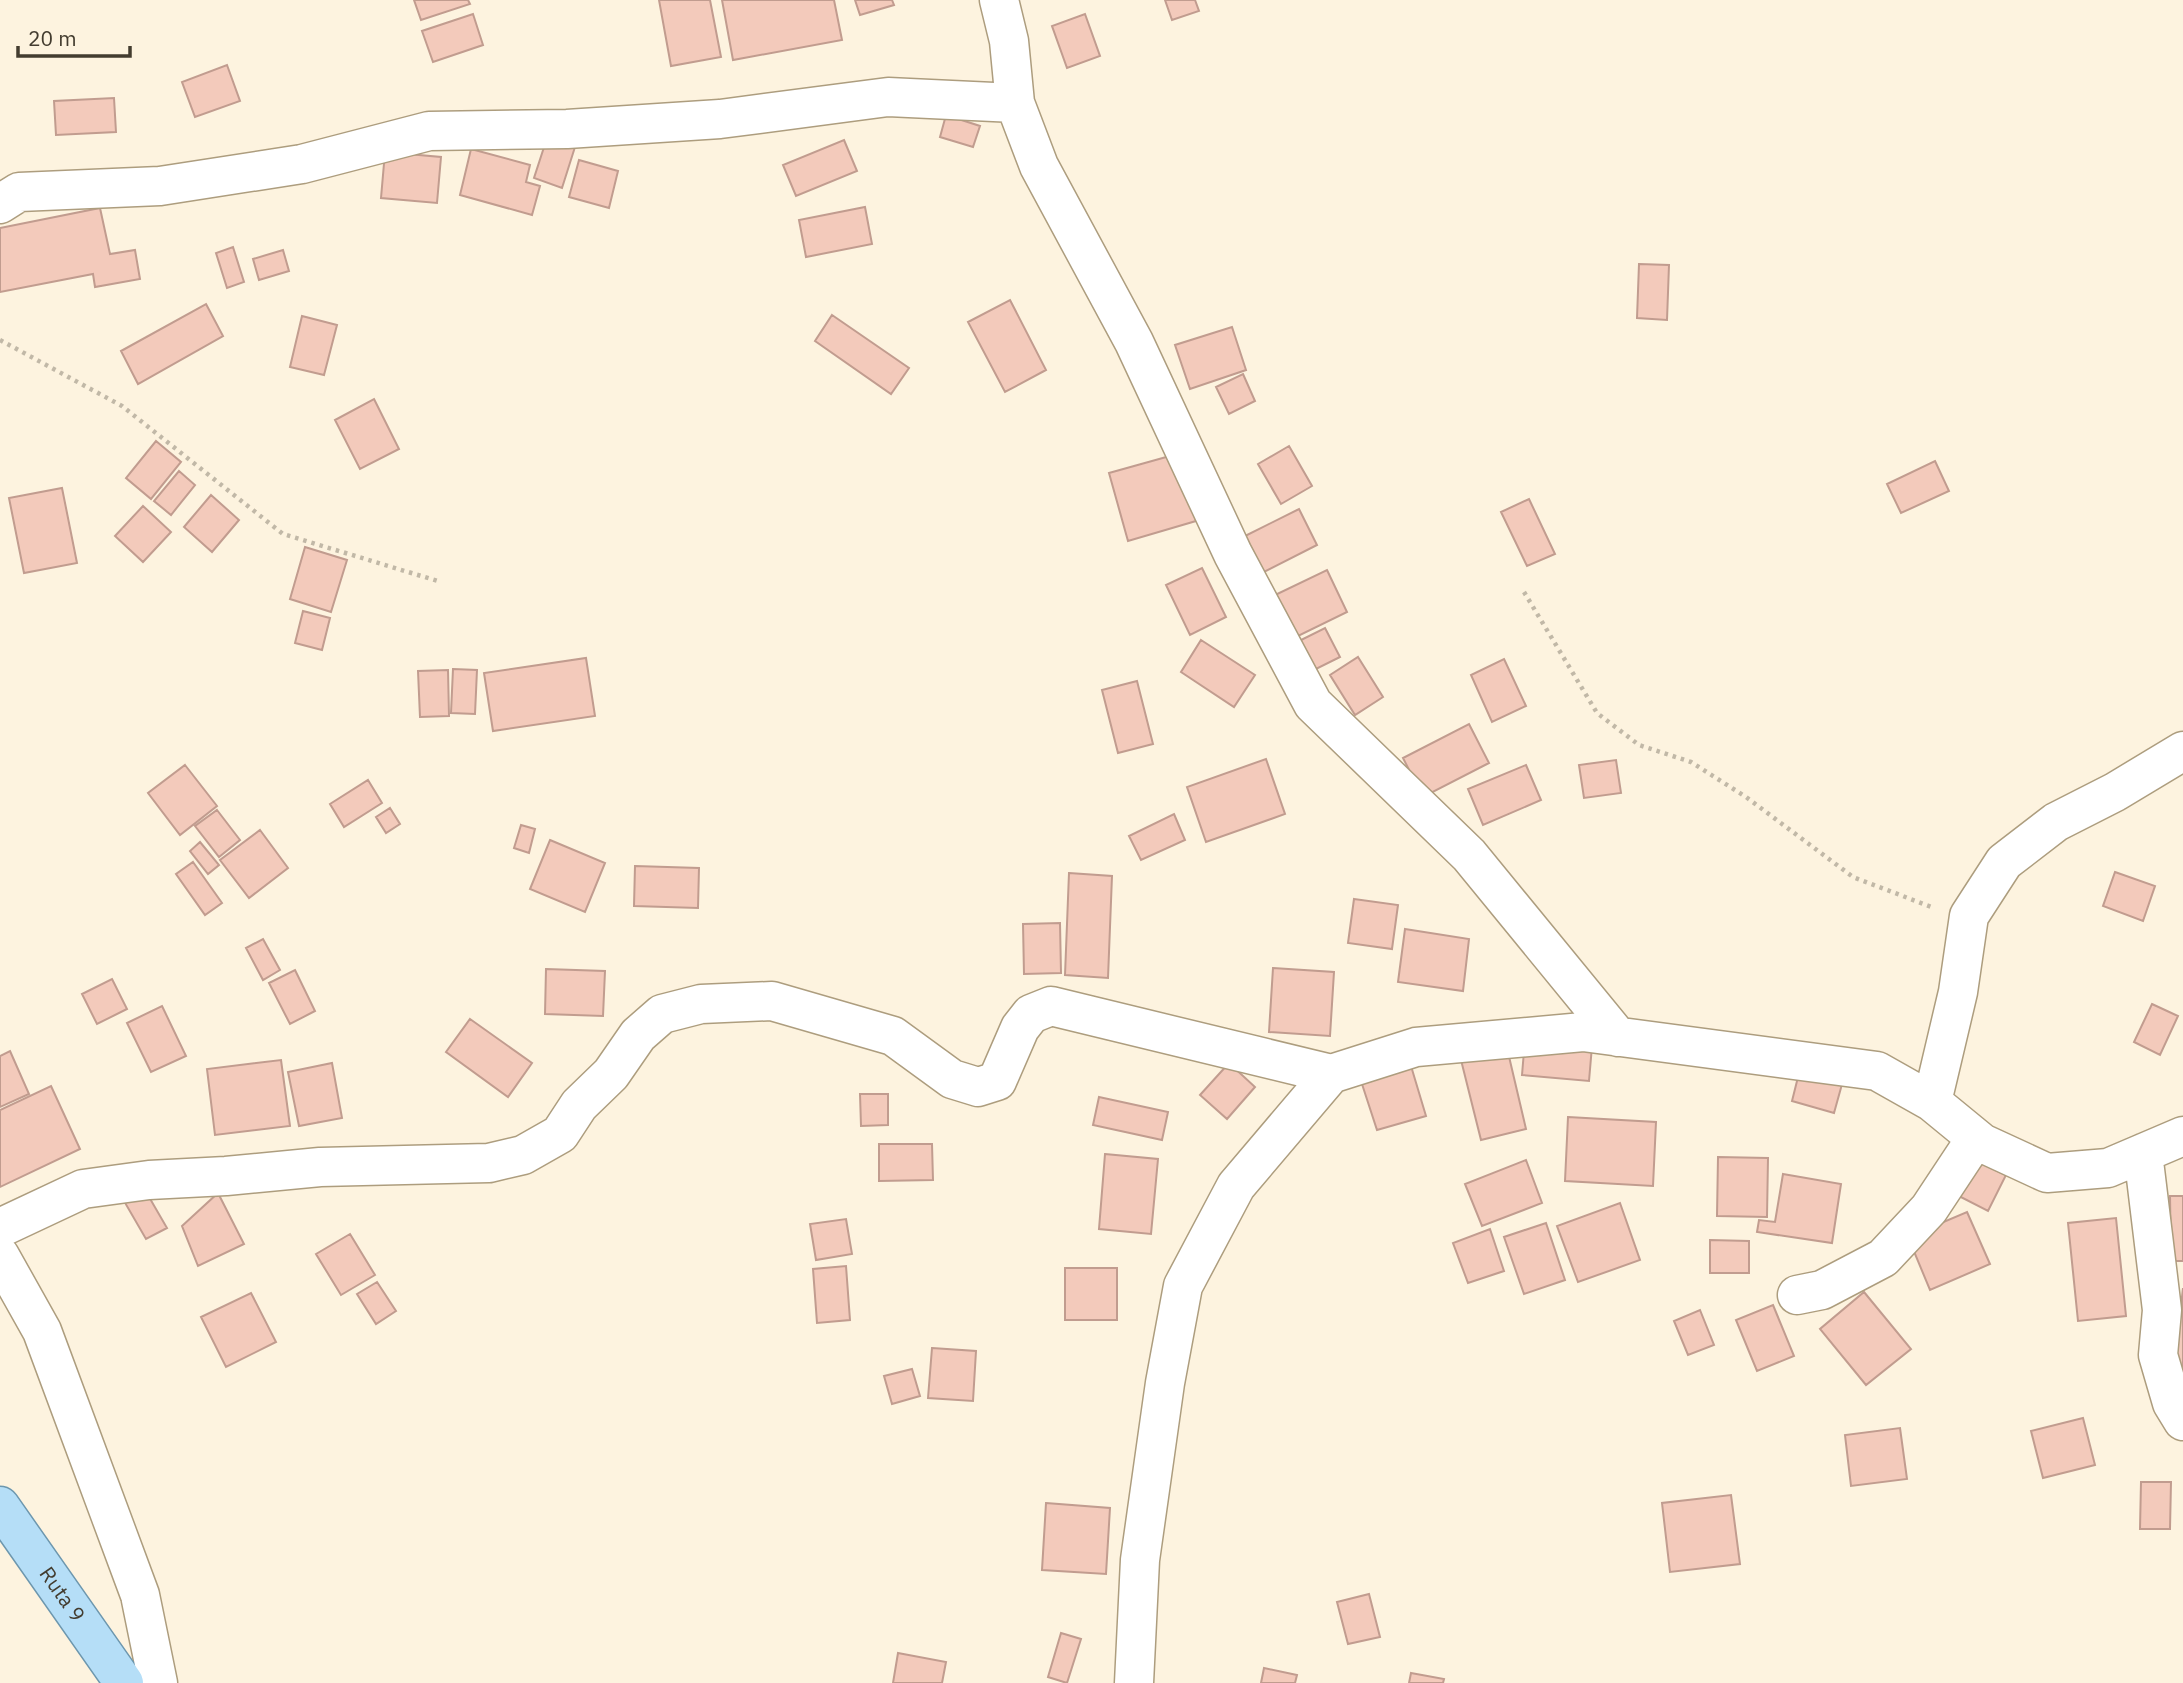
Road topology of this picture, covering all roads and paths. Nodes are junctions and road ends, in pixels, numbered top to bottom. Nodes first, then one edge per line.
1 (999, 0) edge
2 (1015, 103) junction
3 (0, 204) edge
4 (0, 340) edge
5 (441, 582) dead end
6 (1524, 592) dead end
7 (2183, 751) edge
8 (1969, 916) junction
9 (1618, 1037) junction
10 (1331, 1074) junction
11 (1932, 1102) junction
12 (2183, 1136) edge
13 (1976, 1138) junction
14 (2143, 1153) junction
15 (0, 1228) edge
16 (0, 1256) edge
17 (1797, 1295) dead end
18 (2183, 1421) edge
19 (0, 1506) edge
20 (124, 1683) edge
21 (158, 1683) edge
22 (1134, 1683) edge

1 - 2 street
2 - 3 street
2 - 9 street
4 - 5 path
6 - 8 path
7 - 8 street
8 - 11 street
9 - 10 street
9 - 11 street
10 - 15 street
10 - 22 street
11 - 13 street
12 - 14 street
13 - 14 street
13 - 17 street
14 - 18 street
16 - 21 street
19 - 20 main road, Ruta 9

